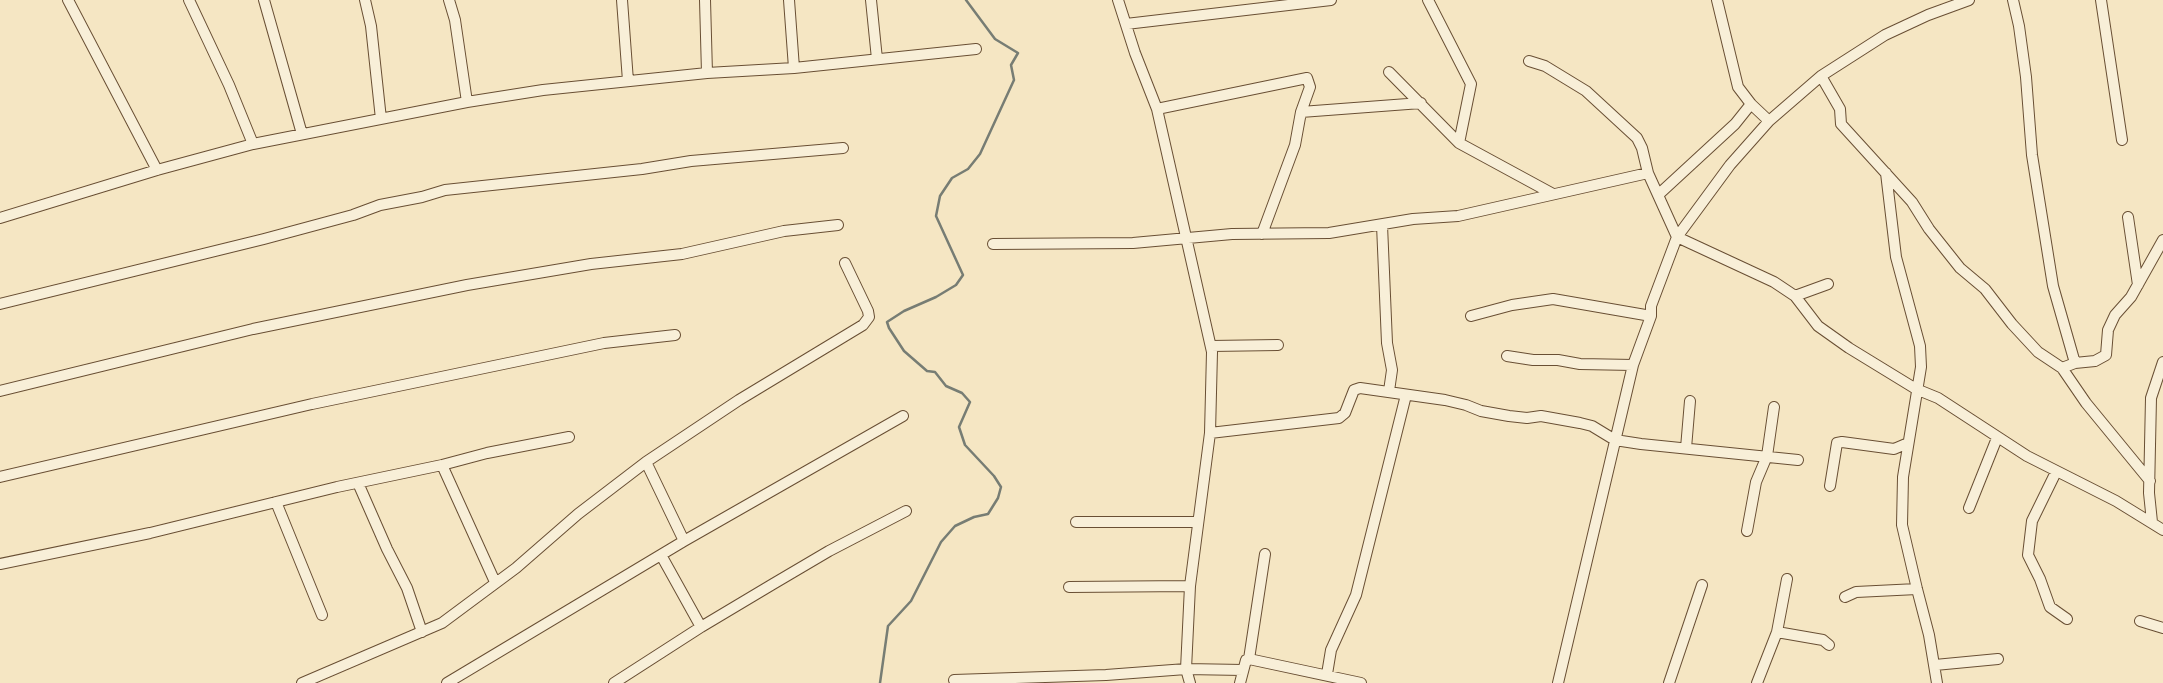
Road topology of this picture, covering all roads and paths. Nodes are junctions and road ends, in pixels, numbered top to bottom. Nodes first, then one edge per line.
1 (68, 0) edge
2 (189, 0) edge
3 (264, 0) edge
4 (365, 0) edge
5 (449, 0) edge
6 (622, 0) edge
7 (705, 0) edge
8 (789, 0) edge
9 (872, 0) edge
10 (1118, 0) edge
11 (1331, 0) edge
12 (1428, 0) edge
13 (1969, 0) edge
14 (2013, 0) edge
15 (2101, 0) edge
16 (1720, 1) edge
17 (1126, 24) junction
18 (976, 49) dead end
19 (877, 59) junction
20 (1529, 61) dead end
21 (794, 68) junction
22 (1389, 72) dead end
23 (707, 73) junction
24 (1821, 76) junction
25 (628, 81) junction
26 (467, 102) junction
27 (1421, 103) junction
28 (1750, 104) junction
29 (1157, 109) junction
30 (1301, 112) junction
31 (381, 119) junction
32 (1769, 121) junction
33 (302, 134) junction
34 (2122, 140) dead end
35 (1459, 143) junction
36 (253, 144) junction
37 (843, 148) dead end
38 (157, 170) junction
39 (1648, 173) junction
40 (1886, 173) junction
41 (1553, 194) junction
42 (1658, 195) junction
43 (2128, 217) dead end
44 (0, 218) edge
45 (838, 225) dead end
46 (1382, 225) junction
47 (1262, 234) junction
48 (1677, 237) junction
49 (1186, 239) junction
50 (2163, 240) edge
51 (993, 244) dead end
52 (845, 263) dead end
53 (1828, 284) dead end
54 (2138, 285) junction
55 (1795, 296) junction
56 (0, 304) edge
57 (1471, 316) dead end
58 (1650, 316) junction
59 (675, 335) dead end
60 (1278, 345) dead end
61 (1211, 346) junction
62 (1507, 356) dead end
63 (2163, 362) edge
64 (2075, 363) junction
65 (1634, 365) junction
66 (2062, 368) junction
67 (1916, 389) junction
68 (0, 391) edge
69 (1389, 392) junction
70 (1406, 395) junction
71 (1690, 401) dead end
72 (1774, 407) dead end
73 (903, 416) dead end
74 (1210, 433) junction
75 (569, 437) dead end
76 (1997, 438) junction
77 (1615, 440) junction
78 (1908, 444) junction
79 (1686, 448) junction
80 (1768, 456) junction
81 (1798, 460) dead end
82 (646, 462) junction
83 (442, 465) junction
84 (2056, 472) junction
85 (0, 477) edge
86 (2150, 481) junction
87 (358, 483) junction
88 (1830, 486) dead end
89 (276, 502) junction
90 (1969, 508) dead end
91 (906, 511) dead end
92 (1076, 522) dead end
93 (1197, 522) junction
94 (2152, 522) junction
95 (2163, 530) edge
96 (1747, 531) dead end
97 (684, 541) junction
98 (1265, 554) dead end
99 (661, 555) junction
100 (0, 564) edge
101 (1787, 579) dead end
102 (495, 582) junction
103 (1702, 585) dead end
104 (1190, 586) junction
105 (1069, 587) dead end
106 (1916, 589) junction
107 (1845, 597) dead end
108 (322, 615) dead end
109 (2067, 619) dead end
110 (2140, 621) dead end
111 (701, 627) junction
112 (2163, 628) edge
113 (422, 632) junction
114 (1777, 632) junction
115 (1829, 645) dead end
116 (1249, 659) junction
117 (1998, 659) dead end
118 (1935, 665) junction
119 (1186, 669) junction
120 (1243, 670) junction
121 (1327, 674) junction
122 (1107, 679) edge
123 (954, 680) dead end
124 (449, 682) edge
125 (302, 683) edge
126 (614, 683) edge
127 (1190, 683) edge
128 (1240, 683) edge
129 (1361, 683) edge
130 (1561, 683) edge
131 (1669, 683) edge
132 (1757, 683) edge
133 (1937, 683) edge

1 - 38 street
2 - 36 street
3 - 33 street
4 - 31 street
5 - 26 street
6 - 25 street
7 - 23 street
8 - 21 street
9 - 19 street
10 - 17 street
11 - 17 street
12 - 35 street
13 - 24 street
14 - 64 street
15 - 34 street
16 - 28 street
17 - 29 street
18 - 19 street
19 - 21 street
20 - 39 street
21 - 23 street
22 - 27 street
23 - 25 street
24 - 32 street
24 - 40 street
25 - 26 street
26 - 31 street
27 - 30 street
27 - 35 street
28 - 32 street
28 - 42 street
29 - 30 street
29 - 49 street
30 - 47 street
31 - 33 street
32 - 48 street
33 - 36 street
35 - 41 street
36 - 38 street
37 - 56 street
38 - 44 street
39 - 41 street
39 - 42 street
40 - 66 street
40 - 67 street
41 - 46 street
42 - 48 street
43 - 54 street
45 - 68 street
46 - 47 street
46 - 69 street
47 - 49 street
48 - 55 street
48 - 58 street
49 - 51 street
49 - 61 street
50 - 54 street
52 - 82 street
53 - 55 street
54 - 64 street
55 - 67 street
57 - 58 street
58 - 65 street
59 - 85 street
60 - 61 street
61 - 74 street
62 - 65 street
63 - 86 street
64 - 66 street
65 - 77 street
66 - 86 street
67 - 76 street
67 - 78 street
69 - 70 street
69 - 74 street
70 - 77 street
70 - 121 street
71 - 79 street
72 - 80 street
73 - 97 street
74 - 93 street
75 - 83 street
76 - 84 street
76 - 90 street
77 - 79 street
77 - 130 street
78 - 88 street
78 - 106 street
79 - 80 street
80 - 81 street
80 - 96 street
82 - 97 street
82 - 102 street
83 - 87 street
83 - 102 street
84 - 94 street
84 - 109 street
86 - 94 street
87 - 89 street
87 - 113 street
89 - 100 street
89 - 108 street
91 - 111 street
92 - 93 street
93 - 104 street
94 - 95 street
97 - 99 street
98 - 116 street
99 - 111 street
99 - 124 street
101 - 114 street
102 - 113 street
103 - 131 street
104 - 105 street
104 - 119 street
106 - 107 street
106 - 118 street
110 - 112 street
111 - 126 street
113 - 125 street
114 - 115 street
114 - 132 street
116 - 120 street
116 - 121 street
117 - 118 street
118 - 133 street
119 - 120 street
119 - 122 street
119 - 127 street
120 - 128 street
121 - 129 street
122 - 123 street

